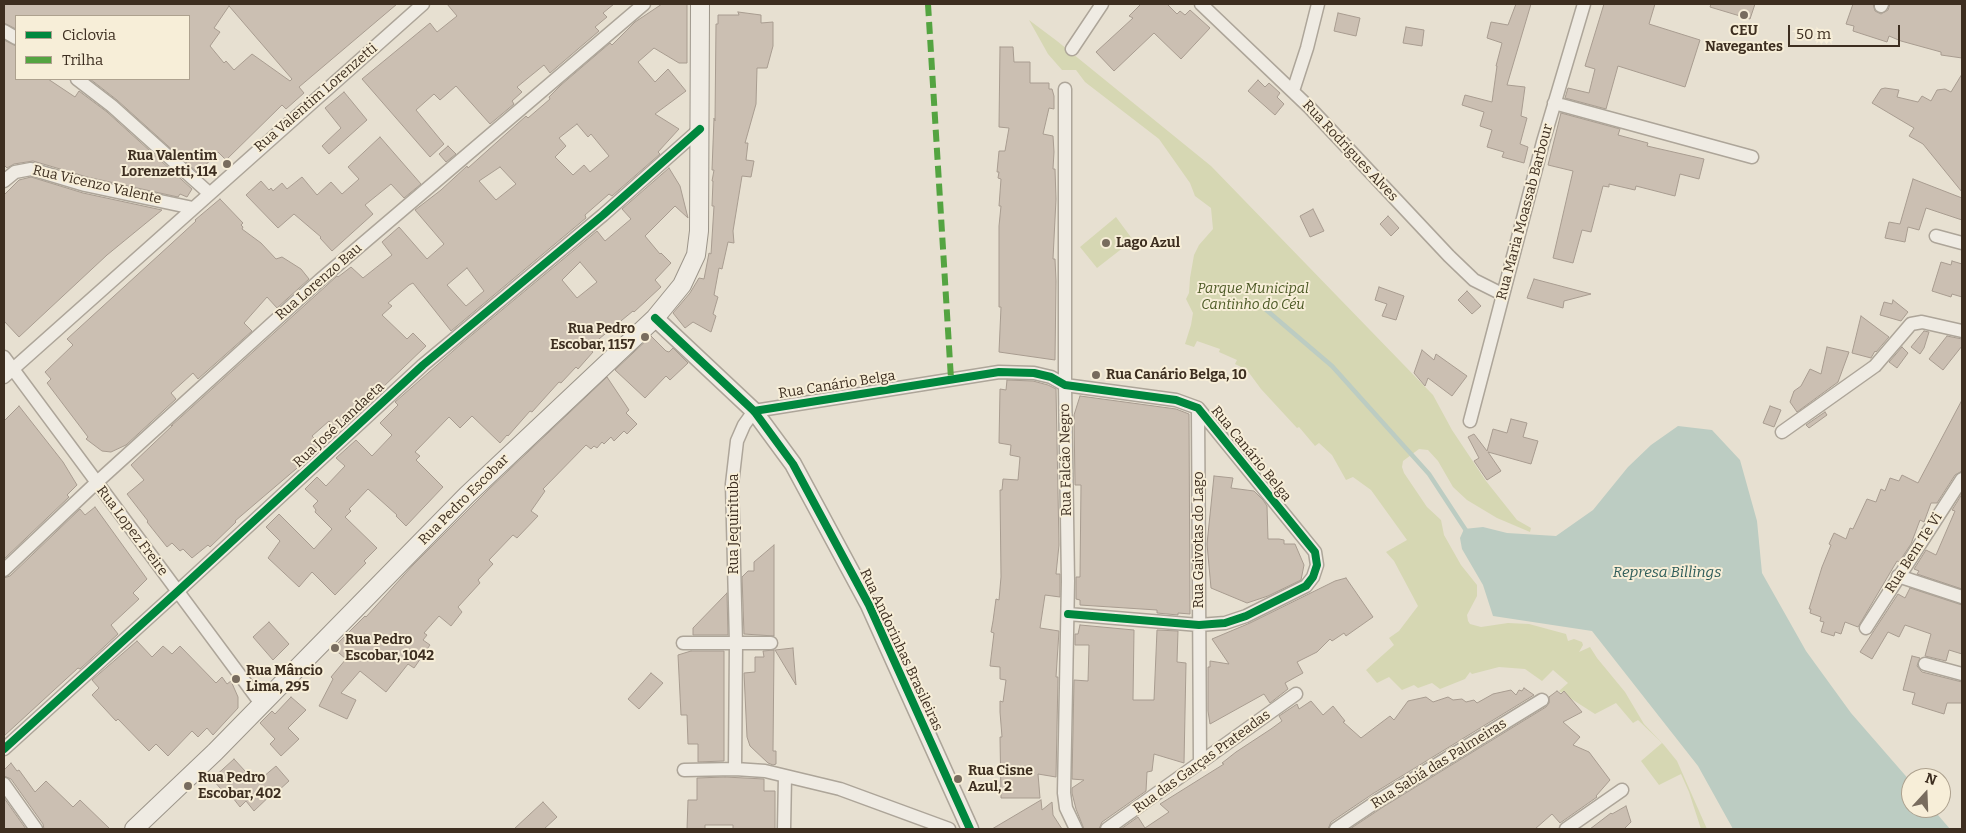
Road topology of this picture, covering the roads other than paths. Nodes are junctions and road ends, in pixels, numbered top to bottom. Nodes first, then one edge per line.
1 (423, 4) edge
2 (644, 4) edge
3 (700, 4) edge
4 (1102, 4) edge
5 (1201, 4) edge
6 (1318, 4) edge
7 (1584, 4) edge
8 (4, 30) edge
9 (15, 37) edge
10 (1072, 49) dead end
11 (77, 80) edge
12 (1065, 89) dead end
13 (1293, 92) junction
14 (1554, 102) junction
15 (700, 129) junction
16 (1752, 157) dead end
17 (4, 182) edge
18 (209, 193) junction
19 (193, 208) junction
20 (1936, 236) dead end
21 (1962, 243) edge
22 (1502, 294) junction
23 (655, 318) junction
24 (1962, 331) edge
25 (4, 357) edge
26 (8, 373) edge
27 (1065, 385) junction
28 (1198, 408) junction
29 (754, 410) junction
30 (1470, 421) dead end
31 (1782, 432) dead end
32 (1962, 479) edge
33 (96, 483) junction
34 (4, 570) edge
35 (1898, 576) junction
36 (177, 592) junction
37 (1962, 597) edge
38 (1068, 614) junction
39 (1200, 625) junction
40 (1866, 628) dead end
41 (683, 642) dead end
42 (736, 643) junction
43 (771, 643) dead end
44 (1924, 664) dead end
45 (1962, 674) edge
46 (1296, 694) dead end
47 (1542, 700) dead end
48 (262, 705) junction
49 (4, 749) edge
50 (1200, 763) junction
51 (734, 769) junction
52 (684, 770) dead end
53 (785, 776) junction
54 (4, 784) edge
55 (1622, 790) dead end
56 (36, 829) edge
57 (134, 829) edge
58 (784, 829) edge
59 (949, 829) edge
60 (970, 829) edge
61 (1076, 829) edge
62 (1107, 829) edge
63 (1336, 829) edge
64 (1566, 829) edge

1 - 18 street, Rua Valentim Lorenzetti
2 - 33 street, Rua Lorenzo Bau
3 - 15 main road, Rua Pedro Escobar
4 - 10 street
5 - 13 street, Rua Rodrigues Alves
6 - 13 street
7 - 14 street, Rua Maria Moassab Barbour
8 - 9 street
11 - 18 street
12 - 27 street, Rua Falcão Negro
13 - 22 street, Rua Rodrigues Alves
14 - 16 street
14 - 22 street, Rua Maria Moassab Barbour
15 - 23 main road, Rua Pedro Escobar
15 - 36 street, Rua José Landaeta
17 - 19 street, Rua Vicenzo Valente
18 - 19 street, Rua Valentim Lorenzetti
19 - 26 street, Rua Valentim Lorenzetti
20 - 21 street
22 - 30 street, Rua Maria Moassab Barbour
23 - 29 street, Rua Andorinhas Brasileiras
23 - 48 main road, Rua Pedro Escobar
24 - 31 street
25 - 26 street, Rua Lopez Freire
26 - 33 street, Rua Lopez Freire
27 - 28 street, Rua Canário Belga
27 - 29 street, Rua Canário Belga
27 - 38 street, Rua Falcão Negro
28 - 39 street, Rua Gaivotas do Lago
28 - 39 street, Rua Canário Belga
29 - 42 street, Rua Jequirituba
29 - 60 street, Rua Andorinhas Brasileiras
32 - 35 street, Rua Bem Te Vi
33 - 34 street, Rua Lorenzo Bau
33 - 36 street, Rua Lopez Freire
35 - 37 street
35 - 40 street, Rua Bem Te Vi
36 - 48 street, Rua Lopez Freire
36 - 49 street, Rua José Landaeta
38 - 39 street, Rua Canário Belga
38 - 61 street, Rua Falcão Negro
39 - 50 street, Rua Gaivotas do Lago
41 - 42 street
42 - 43 street
42 - 51 street, Rua Jequirituba
44 - 45 street
46 - 50 street, Rua das Garças Prateadas
47 - 63 street, Rua Sabiá das Palmeiras
48 - 57 main road, Rua Pedro Escobar
50 - 62 street, Rua das Garças Prateadas
51 - 52 street
51 - 53 street
53 - 58 street
53 - 59 street
54 - 56 street
55 - 64 street

